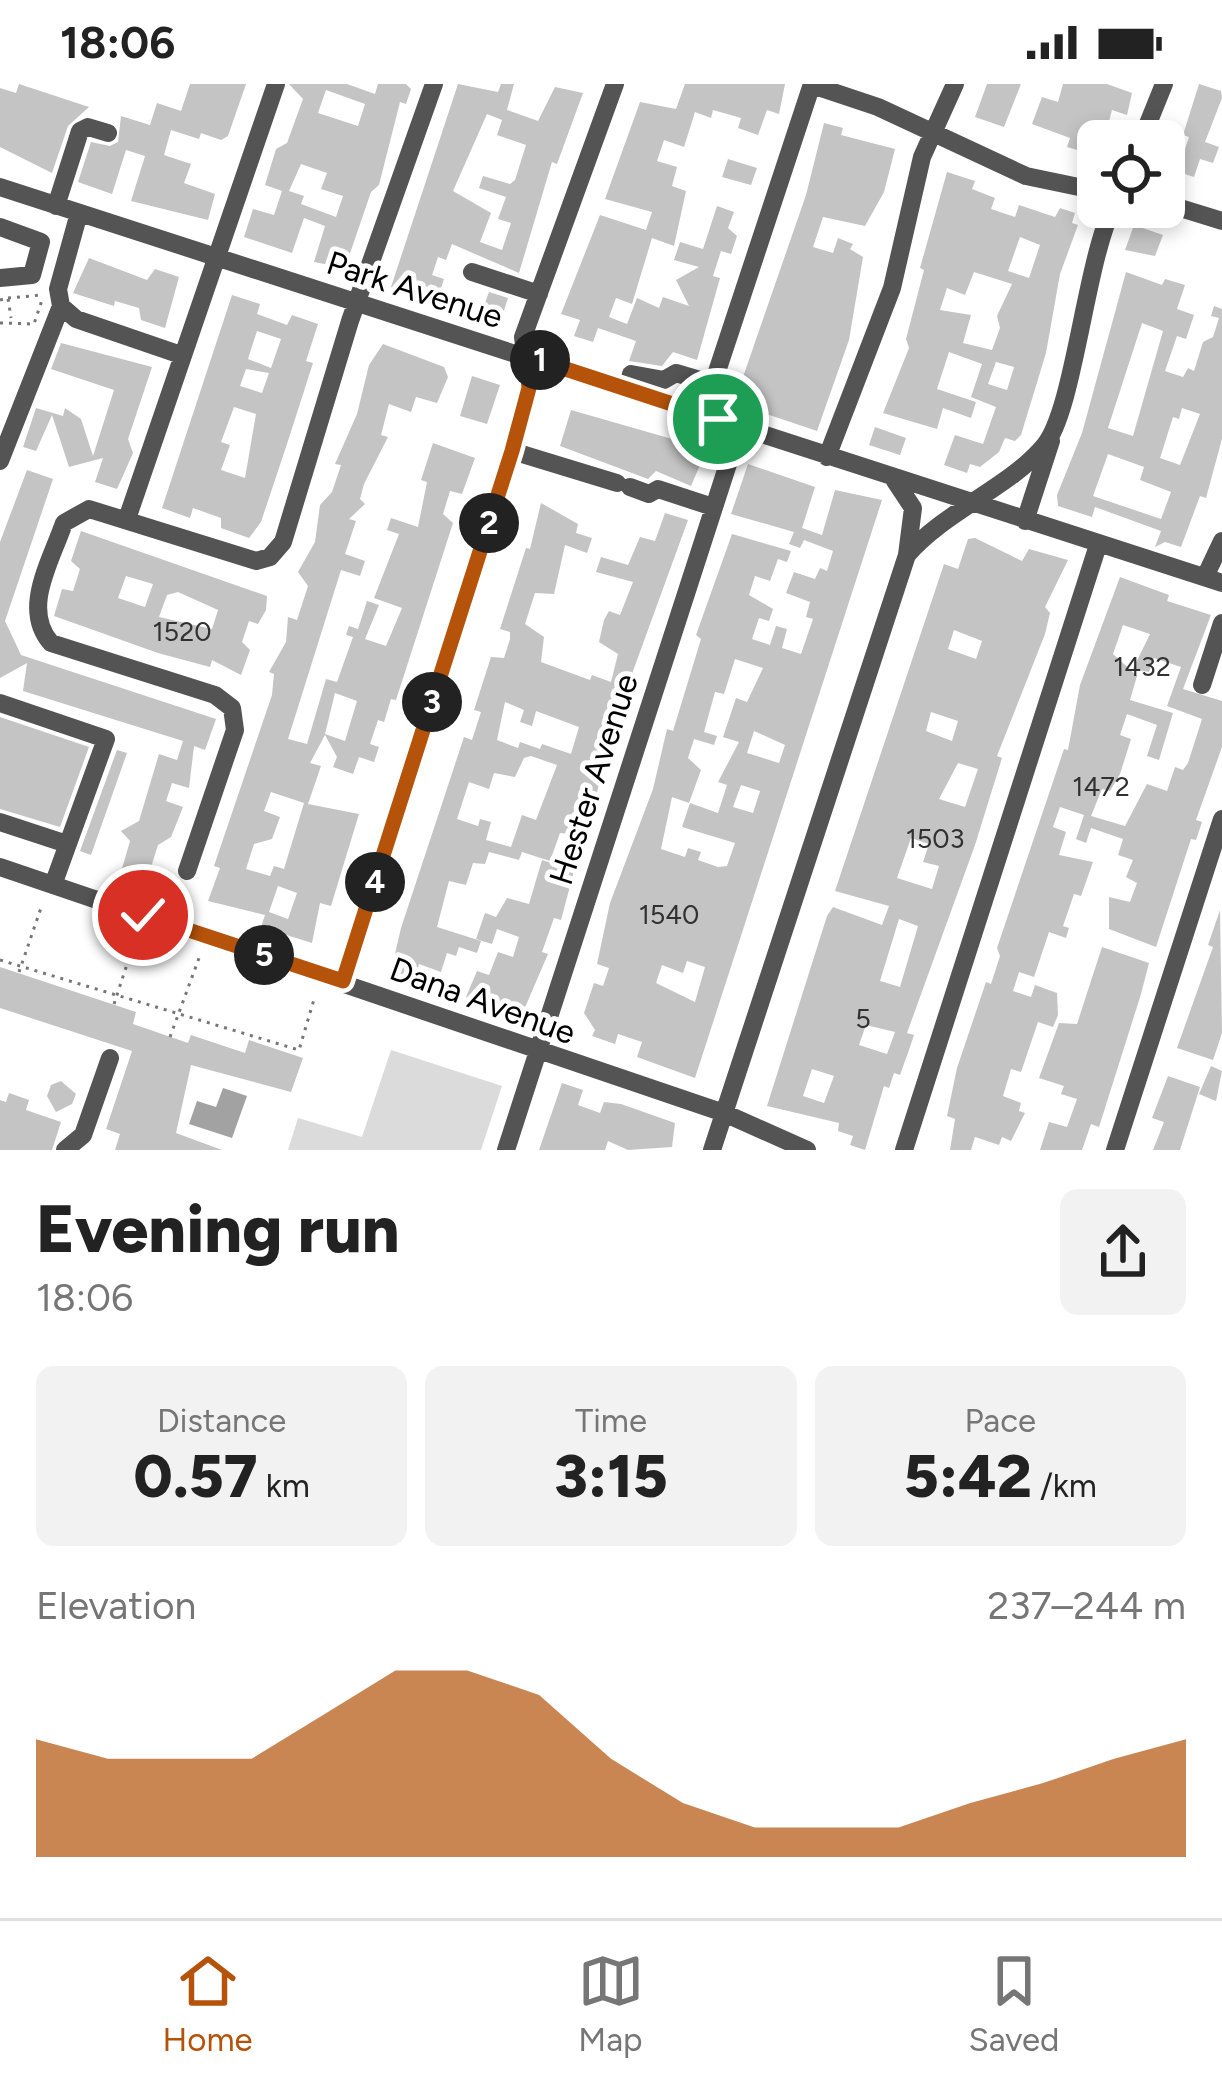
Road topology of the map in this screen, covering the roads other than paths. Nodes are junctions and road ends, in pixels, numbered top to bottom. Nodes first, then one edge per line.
1 (276, 84) edge
2 (434, 84) edge
3 (615, 84) edge
4 (812, 84) edge
5 (955, 84) edge
6 (1165, 84) edge
7 (1150, 120) edge
8 (108, 133) dead end
9 (933, 134) junction
10 (1077, 186) edge
11 (0, 187) edge
12 (56, 206) junction
13 (1185, 209) edge
14 (79, 213) junction
15 (1222, 220) edge
16 (0, 227) edge
17 (1105, 228) edge
18 (214, 257) junction
19 (36, 260) junction
20 (64, 268) junction
21 (472, 272) dead end
22 (0, 278) edge
23 (539, 294) junction
24 (48, 300) junction
25 (357, 302) junction
26 (181, 355) junction
27 (526, 356) junction
28 (713, 385) junction
29 (627, 389) junction
30 (703, 414) junction
31 (740, 428) junction
32 (1052, 434) junction
33 (512, 451) junction
34 (827, 457) junction
35 (0, 461) edge
36 (892, 478) junction
37 (968, 502) junction
38 (713, 507) junction
39 (127, 519) junction
40 (1024, 521) junction
41 (1222, 541) edge
42 (1098, 545) junction
43 (907, 555) junction
44 (1214, 580) edge
45 (1222, 623) edge
46 (1202, 685) dead end
47 (0, 703) edge
48 (1222, 819) edge
49 (0, 822) edge
50 (67, 844) junction
51 (0, 867) edge
52 (187, 871) dead end
53 (53, 885) junction
54 (343, 981) junction
55 (536, 1052) junction
56 (110, 1058) dead end
57 (724, 1113) junction
58 (65, 1150) edge
59 (506, 1150) edge
60 (712, 1150) edge
61 (807, 1150) edge
62 (904, 1150) edge
63 (1115, 1150) edge

1 - 18 street
2 - 25 street
3 - 23 street
4 - 9 street
4 - 28 street
5 - 9 street
6 - 7 street
8 - 12 street
9 - 10 street
9 - 34 street
11 - 12 street, Park Avenue
12 - 14 street, Park Avenue
13 - 15 street
14 - 18 street, Park Avenue
14 - 20 street
16 - 19 street
17 - 32 street
18 - 25 street, Park Avenue
18 - 26 street
19 - 20 street
19 - 22 street
20 - 24 street
21 - 23 street
23 - 27 street
24 - 26 street
24 - 35 street
25 - 27 street, Park Avenue
25 - 39 street
26 - 39 street
27 - 29 street, Park Avenue
27 - 33 street
28 - 29 street
28 - 30 street
29 - 30 street, Park Avenue
30 - 31 street, Park Avenue
31 - 34 street, Park Avenue
31 - 38 street, Hester Avenue
32 - 37 street
32 - 40 street
33 - 38 street
33 - 54 street
34 - 36 street, Park Avenue
36 - 37 street, Park Avenue
36 - 43 street
37 - 40 street, Park Avenue
37 - 43 street
38 - 55 street, Hester Avenue
39 - 52 street
40 - 42 street, Park Avenue
41 - 44 street
42 - 44 street, Park Avenue
42 - 62 street
43 - 57 street
45 - 46 street
47 - 50 street
48 - 63 street
49 - 50 street
50 - 53 street
51 - 53 street, Dana Avenue
53 - 54 street, Dana Avenue
54 - 55 street, Dana Avenue
55 - 57 street, Dana Avenue
55 - 59 street, Hester Avenue
56 - 58 street
57 - 60 street
57 - 61 street, Dana Avenue

